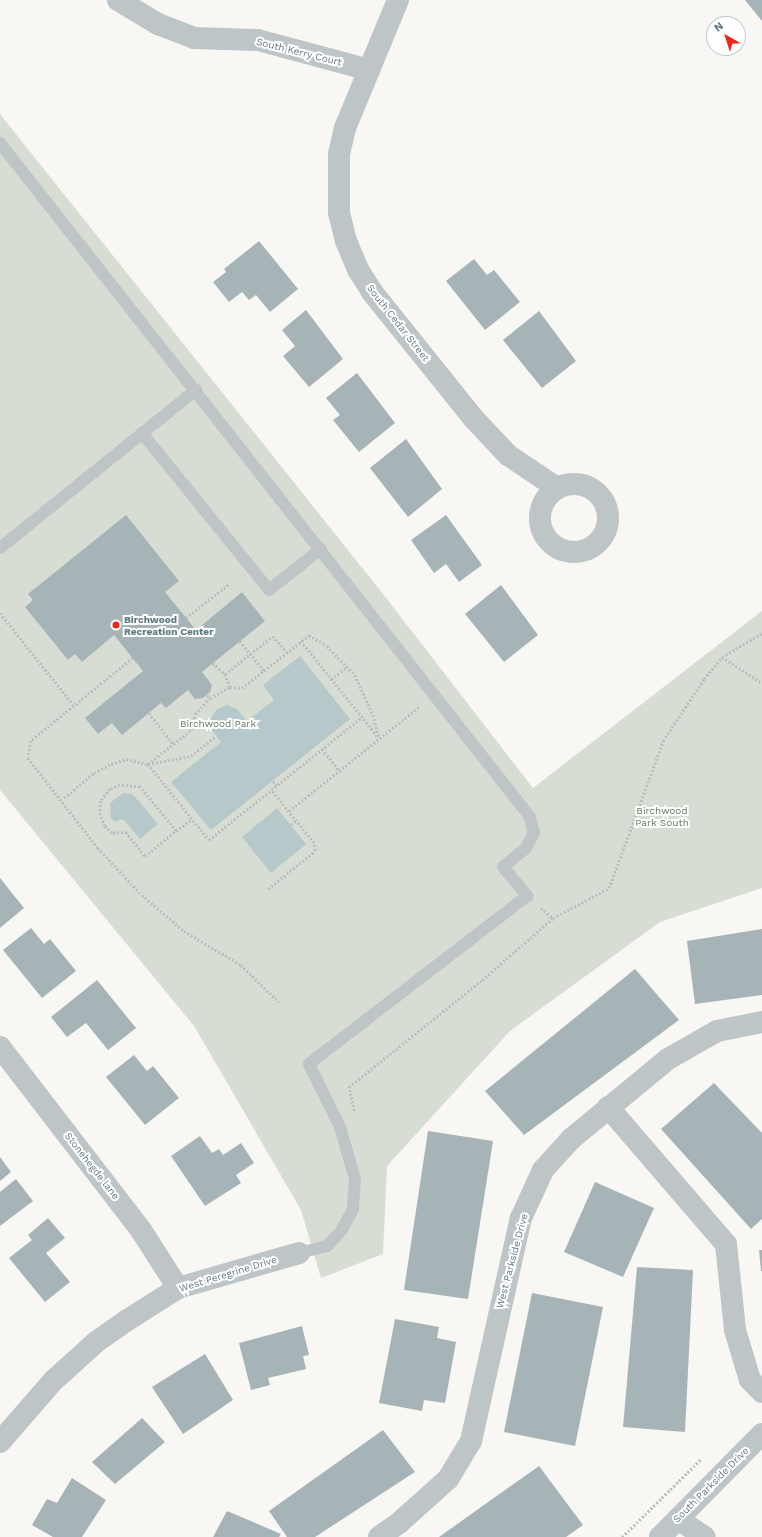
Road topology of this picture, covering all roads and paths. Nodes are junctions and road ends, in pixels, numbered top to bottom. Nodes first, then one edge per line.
1 (118, 0) edge
2 (398, 0) edge
3 (369, 70) junction
4 (0, 143) edge
5 (196, 390) junction
6 (142, 433) junction
7 (557, 488) dead end
8 (0, 548) edge
9 (321, 550) junction
10 (229, 584) dead end
11 (0, 613) edge
12 (186, 618) dead end
13 (762, 633) edge
14 (240, 641) dead end
15 (301, 641) junction
16 (288, 652) junction
17 (250, 654) junction
18 (722, 657) junction
19 (133, 658) dead end
20 (213, 663) dead end
21 (348, 666) junction
22 (264, 671) junction
23 (225, 674) junction
24 (331, 679) junction
25 (762, 683) edge
26 (230, 687) junction
27 (207, 695) dead end
28 (210, 698) junction
29 (424, 703) dead end
30 (73, 704) junction
31 (149, 713) dead end
32 (362, 717) junction
33 (216, 736) dead end
34 (379, 738) junction
35 (173, 744) junction
36 (322, 749) junction
37 (148, 764) junction
38 (340, 770) junction
39 (273, 781) dead end
40 (277, 785) junction
41 (271, 790) junction
42 (64, 798) dead end
43 (288, 812) junction
44 (192, 818) junction
45 (296, 821) junction
46 (291, 825) dead end
47 (176, 832) junction
48 (268, 889) dead end
49 (279, 1002) dead end
50 (762, 1022) edge
51 (0, 1047) edge
52 (608, 1107) junction
53 (355, 1117) dead end
54 (299, 1253) joint
55 (178, 1288) junction
56 (762, 1392) edge
57 (762, 1434) edge
58 (0, 1442) edge
59 (706, 1455) dead end
60 (678, 1519) junction
61 (379, 1537) edge
62 (622, 1537) edge
63 (660, 1537) edge
64 (705, 1537) edge

1 - 3 street, South Kerry Court
2 - 3 street, South Cedar Street
3 - 7 street, South Cedar Street
4 - 5 lane
5 - 6 lane
5 - 9 lane
6 - 8 lane
6 - 9 lane
9 - 54 lane
10 - 12 path
11 - 30 path
13 - 18 path
14 - 17 path
15 - 16 path
15 - 21 path
15 - 24 path
16 - 17 path
16 - 22 path
17 - 22 path
17 - 23 path
18 - 25 path
18 - 53 path
19 - 30 path
20 - 23 path
21 - 24 path
21 - 34 path
22 - 26 path
23 - 26 path
24 - 32 path
26 - 28 path
27 - 28 path
28 - 35 path
29 - 34 path
30 - 49 path
31 - 35 path
32 - 34 path
32 - 36 path
33 - 37 path
34 - 38 path
35 - 37 path
36 - 38 path
36 - 40 path
37 - 42 path
37 - 44 path
38 - 43 path
39 - 40 path
40 - 41 path
41 - 43 path
41 - 44 path
43 - 45 path
44 - 47 path
45 - 46 path
45 - 48 path
47 - 47 path
50 - 52 street, West Parkside Drive
51 - 55 street, Stonehegde lane
52 - 56 street
52 - 61 street, West Parkside Drive
54 - 55 street, West Peregrine Drive
55 - 58 street, West Peregrine Drive
57 - 60 street, South Parkside Drive
59 - 62 path
60 - 63 street, South Parkside Drive
60 - 64 street

